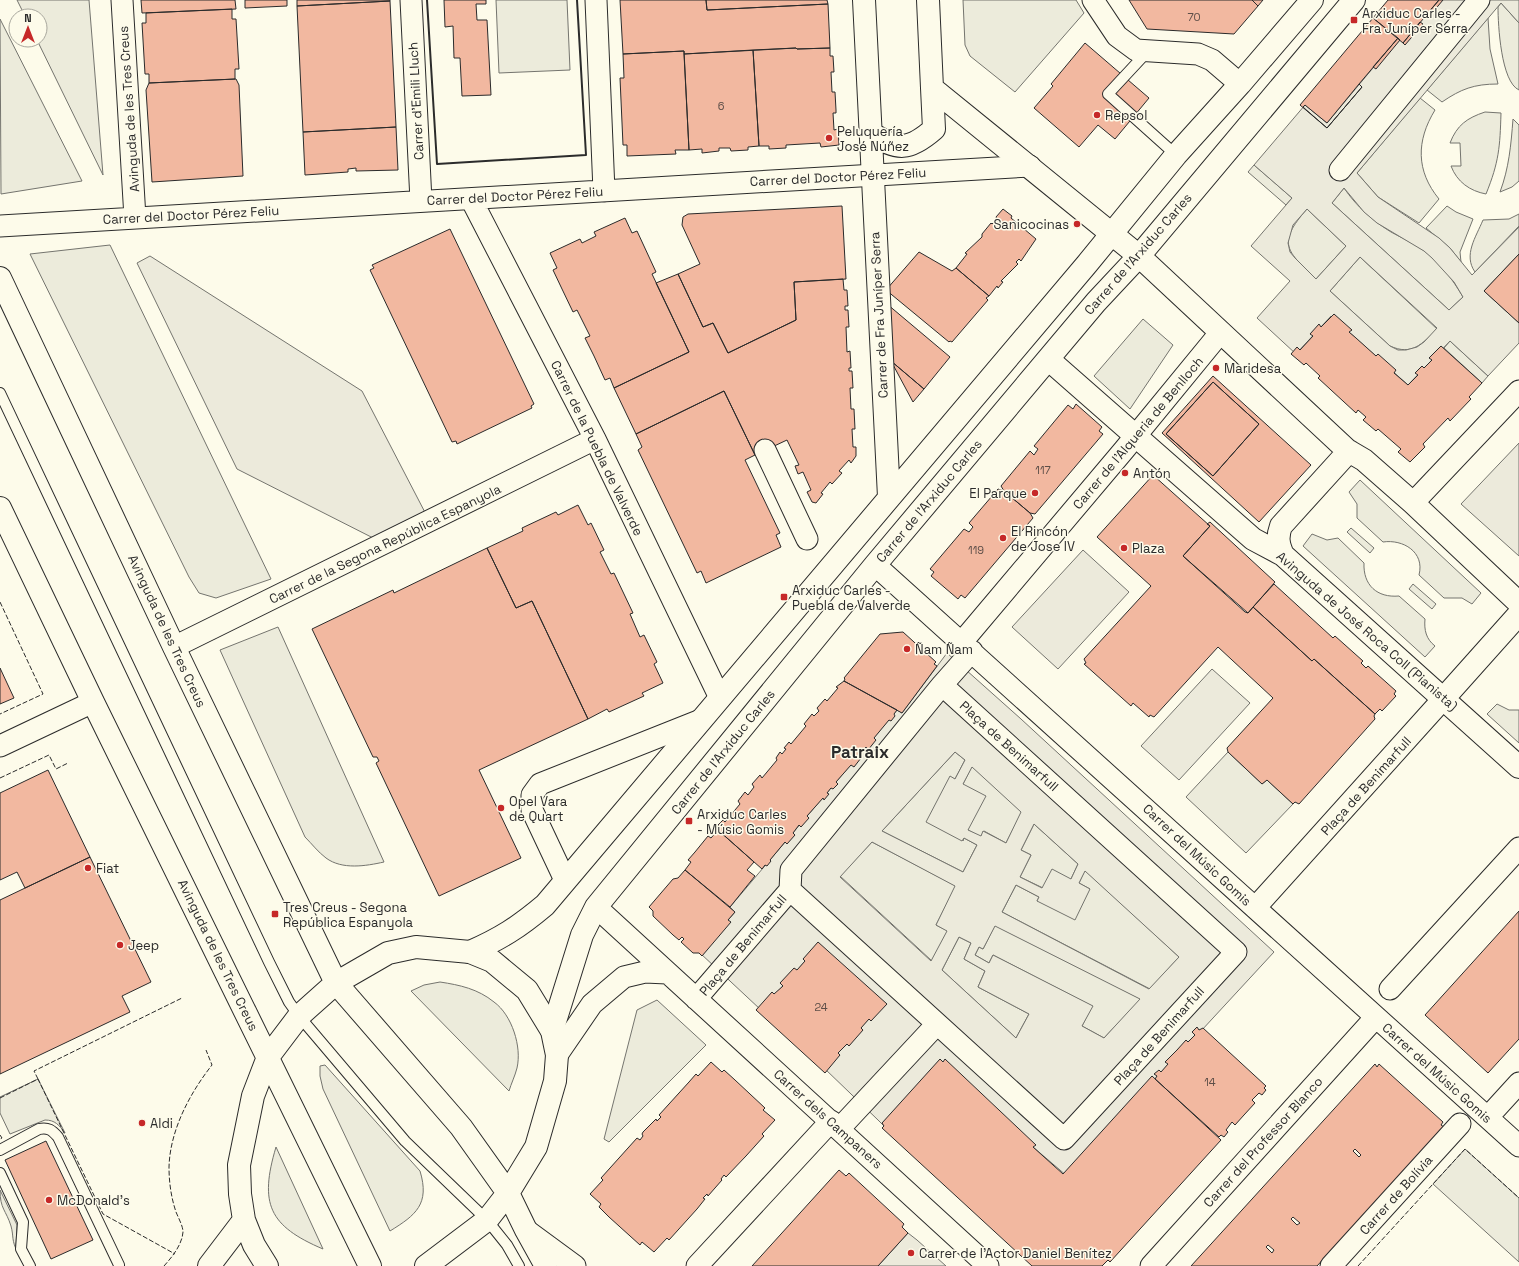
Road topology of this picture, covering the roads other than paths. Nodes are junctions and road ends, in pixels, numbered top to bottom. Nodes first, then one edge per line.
1 (122, 0) edge
2 (411, 0) edge
3 (596, 0) edge
4 (864, 0) edge
5 (928, 0) edge
6 (1094, 0) edge
7 (1312, 0) edge
8 (1354, 0) edge
9 (1479, 0) edge
10 (1143, 50) junction
11 (1240, 84) junction
12 (932, 88) junction
13 (870, 132) junction
14 (1176, 155) junction
15 (1030, 166) junction
16 (1340, 170) dead end
17 (872, 175) junction
18 (604, 191) junction
19 (470, 199) junction
20 (421, 201) junction
21 (136, 218) junction
22 (0, 226) edge
23 (1112, 234) junction
24 (1139, 256) junction
25 (0, 278) edge
26 (1220, 333) junction
27 (1048, 359) junction
28 (1519, 391) edge
29 (0, 393) edge
30 (1136, 435) junction
31 (595, 439) junction
32 (765, 450) dead end
33 (1349, 451) junction
34 (889, 497) junction
35 (1413, 503) junction
36 (0, 508) edge
37 (807, 539) dead end
38 (1283, 555) junction
39 (875, 565) junction
40 (1519, 602) edge
41 (1519, 614) edge
42 (174, 647) junction
43 (967, 647) junction
44 (942, 685) junction
45 (720, 698) junction
46 (1444, 698) junction
47 (93, 702) junction
48 (701, 720) junction
49 (0, 746) edge
50 (1519, 767) edge
51 (1519, 848) edge
52 (565, 880) junction
53 (790, 890) junction
54 (596, 907) junction
55 (1255, 908) junction
56 (470, 952) junction
57 (668, 973) junction
58 (336, 983) junction
59 (1390, 989) dead end
60 (696, 999) junction
61 (299, 1016) junction
62 (1375, 1018) junction
63 (937, 1024) junction
64 (552, 1031) junction
65 (557, 1055) junction
66 (268, 1056) junction
67 (1519, 1083) edge
68 (1488, 1118) junction
69 (1460, 1124) dead end
70 (835, 1125) junction
71 (1519, 1146) edge
72 (0, 1150) edge
73 (0, 1173) edge
74 (508, 1193) junction
75 (244, 1220) junction
76 (487, 1220) junction
77 (526, 1230) junction
78 (120, 1265) dead end
79 (30, 1266) edge
80 (209, 1266) edge
81 (268, 1266) edge
82 (370, 1266) edge
83 (426, 1266) edge
84 (518, 1266) edge
85 (546, 1266) edge
86 (575, 1266) edge
87 (697, 1266) edge
88 (988, 1266) edge
89 (1151, 1266) edge
90 (1331, 1266) edge

1 - 21 street, Avinguda de les Tres Creus
2 - 20 street, Carrer d'Emili Lluch
3 - 18 street
4 - 13 main road, Carrer de Fra Juníper Serra
5 - 12 main road
6 - 10 street
7 - 11 main road
8 - 24 main road, Carrer de l'Arxiduc Carles
9 - 16 street
10 - 11 street
10 - 14 lane
11 - 14 main road
12 - 13 main road
12 - 15 main road
13 - 17 main road, Carrer de Fra Juníper Serra
14 - 23 main road
15 - 17 street, Carrer del Doctor Pérez Feliu
15 - 23 main road
17 - 18 street, Carrer del Doctor Pérez Feliu
17 - 34 main road, Carrer de Fra Juníper Serra
18 - 19 street, Carrer del Doctor Pérez Feliu
19 - 20 street, Carrer del Doctor Pérez Feliu
19 - 31 street, Carrer de la Puebla de Valverde
20 - 21 street, Carrer del Doctor Pérez Feliu
21 - 22 street, Carrer del Doctor Pérez Feliu
23 - 24 main road
23 - 34 main road
24 - 26 main road
24 - 27 main road, Carrer de l'Arxiduc Carles
25 - 42 main road, Avinguda de les Tres Creus
26 - 30 street, Carrer de l'Alqueria de Benlloch
26 - 33 main road
27 - 30 main road, Avinguda de José Roca Coll (Pianista)
27 - 39 main road, Carrer de l'Arxiduc Carles
28 - 35 street
29 - 61 lane
30 - 38 main road, Avinguda de José Roca Coll (Pianista)
30 - 43 street, Carrer de l'Alqueria de Benlloch
31 - 42 street, Carrer de la Segona República Espanyola
31 - 45 street, Carrer de la Puebla de Valverde
32 - 37 street
33 - 35 main road
33 - 38 main road
34 - 45 main road
35 - 40 main road
36 - 47 main road, Avinguda de les Tres Creus
38 - 46 main road, Avinguda de José Roca Coll (Pianista)
39 - 43 street, Carrer del Músic Gomis
39 - 54 main road, Carrer de l'Arxiduc Carles
41 - 46 main road
42 - 58 main road, Avinguda de les Tres Creus
43 - 44 street, Plaça de Benimarfull
43 - 55 street, Carrer del Músic Gomis
44 - 53 street, Plaça de Benimarfull
44 - 63 street, Plaça de Benimarfull
45 - 48 main road
46 - 50 main road, Avinguda de José Roca Coll (Pianista)
46 - 55 street, Plaça de Benimarfull
47 - 49 street
47 - 66 main road, Avinguda de les Tres Creus
48 - 52 main road
48 - 52 street
51 - 59 street
52 - 56 main road
53 - 60 street, Plaça de Benimarfull
53 - 63 street, Plaça de Benimarfull
54 - 57 street, Carrer dels Campaners
54 - 64 main road, Carrer de l'Arxiduc Carles
55 - 62 street, Carrer del Músic Gomis
56 - 58 main road
56 - 64 main road
57 - 60 street, Carrer dels Campaners
57 - 65 street
58 - 61 main road
58 - 74 main road, Avinguda de les Tres Creus
60 - 70 street, Carrer dels Campaners
61 - 66 main road
61 - 76 lane
62 - 68 street, Carrer del Músic Gomis
62 - 89 street, Carrer del Professor Blanco
63 - 70 street
64 - 65 main road
65 - 74 main road
66 - 75 main road
66 - 82 main road, Avinguda de les Tres Creus
67 - 68 street
68 - 71 street, Carrer del Músic Gomis
69 - 90 street, Carrer de Bolívia
70 - 87 street
70 - 88 street, Carrer dels Campaners
72 - 78 lane
73 - 79 lane
74 - 76 main road
74 - 77 main road, Avinguda de les Tres Creus
75 - 80 main road
75 - 81 main road
76 - 83 main road
76 - 84 lane
77 - 85 main road, Avinguda de les Tres Creus
77 - 86 street

